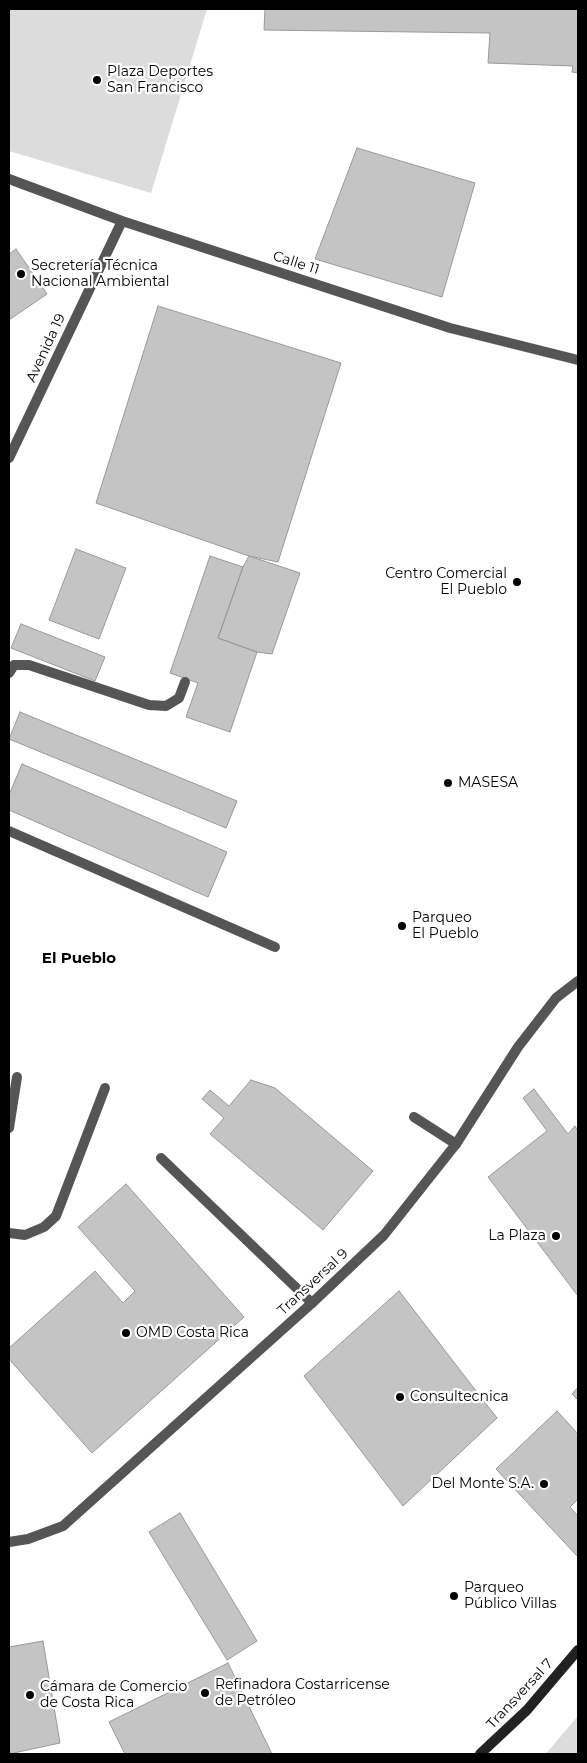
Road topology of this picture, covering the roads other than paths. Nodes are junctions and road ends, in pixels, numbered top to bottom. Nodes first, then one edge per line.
1 (9, 179) edge
2 (122, 221) junction
3 (578, 360) edge
4 (9, 458) edge
5 (9, 673) edge
6 (185, 682) dead end
7 (9, 831) edge
8 (275, 947) dead end
9 (578, 980) edge
10 (18, 1077) dead end
11 (104, 1088) dead end
12 (414, 1117) dead end
13 (9, 1128) edge
14 (456, 1144) junction
15 (161, 1158) dead end
16 (9, 1233) edge
17 (312, 1302) junction
18 (9, 1542) edge
19 (578, 1650) edge
20 (480, 1754) edge

1 - 2 street, Calle 11
2 - 3 street, Calle 11
2 - 4 street, Avenida 19
5 - 6 street
7 - 8 street
9 - 14 street, Transversal 9
10 - 13 street
11 - 16 street
12 - 14 street
14 - 17 street, Transversal 9
15 - 17 street
17 - 18 street, Transversal 9
19 - 20 main road, Transversal 7

